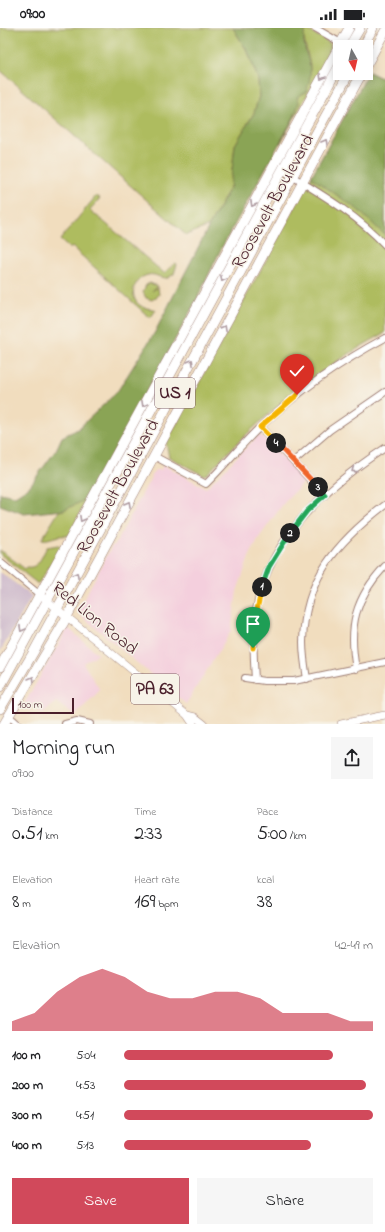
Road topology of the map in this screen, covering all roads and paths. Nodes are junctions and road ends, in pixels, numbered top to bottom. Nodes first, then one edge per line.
1 (315, 28) edge
2 (349, 28) edge
3 (360, 28) edge
4 (373, 28) edge
5 (385, 31) edge
6 (336, 40) edge
7 (343, 40) edge
8 (353, 40) edge
9 (367, 40) edge
10 (373, 53) edge
11 (333, 58) edge
12 (333, 77) edge
13 (345, 80) edge
14 (358, 80) edge
15 (282, 170) junction
16 (292, 177) junction
17 (302, 183) junction
18 (269, 244) junction
19 (385, 245) edge
20 (233, 286) junction
21 (195, 311) junction
22 (385, 338) edge
23 (184, 351) junction
24 (385, 392) edge
25 (260, 427) junction
26 (385, 448) edge
27 (154, 456) junction
28 (294, 461) junction
29 (124, 462) junction
30 (94, 495) junction
31 (325, 495) junction
32 (385, 505) edge
33 (0, 562) edge
34 (385, 566) edge
35 (40, 595) junction
36 (48, 601) junction
37 (57, 609) junction
38 (66, 617) junction
39 (385, 662) edge
40 (0, 667) edge
41 (356, 669) junction
42 (245, 678) dead end
43 (307, 679) junction
44 (255, 680) junction
45 (0, 686) edge
46 (0, 709) edge
47 (187, 715) junction
48 (385, 715) edge
49 (4, 719) edge
50 (18, 724) edge
51 (66, 724) edge
52 (90, 724) edge
53 (193, 724) edge
54 (204, 724) edge
55 (341, 724) edge

1 - 6 street
2 - 7 highway, Roosevelt Boulevard / US 1
3 - 8 highway
4 - 9 highway
5 - 10 highway
11 -> 21 highway, Roosevelt Boulevard / US 1
12 - 15 highway, Roosevelt Boulevard / US 1
13 - 16 highway, Roosevelt Boulevard / US 1
17 -> 14 highway, Roosevelt Boulevard / US 1
15 - 16 street
15 -> 23 highway, Roosevelt Boulevard / US 1
16 - 17 street
16 - 20 highway, Roosevelt Boulevard / US 1
17 - 18 highway, Roosevelt Boulevard / US 1
17 - 19 street
18 - 20 highway
27 -> 18 highway, Roosevelt Boulevard / US 1
37 -> 20 highway, Roosevelt Boulevard / US 1
21 - 23 highway
21 -> 30 highway, Roosevelt Boulevard / US 1
22 - 25 street
23 - 29 highway, Roosevelt Boulevard / US 1
24 - 28 street
25 - 27 street
25 - 28 street
26 -> 31 street
38 -> 27 highway, Roosevelt Boulevard / US 1
28 - 31 street
29 - 30 highway
29 - 36 highway, Roosevelt Boulevard / US 1
30 -> 35 highway, Roosevelt Boulevard / US 1
31 - 44 street
32 - 43 street
33 - 35 street, Red Lion Road
34 - 41 street
35 - 36 main road, Red Lion Road / PA 63
35 -> 40 highway, Roosevelt Boulevard / US 1
36 - 37 main road, Red Lion Road / PA 63
36 - 45 highway, Roosevelt Boulevard / US 1
37 - 38 main road, Red Lion Road / PA 63
37 - 46 highway, Roosevelt Boulevard / US 1
38 - 47 main road, Red Lion Road / PA 63
49 -> 38 highway, Roosevelt Boulevard / US 1
39 - 41 street
41 - 43 street
42 - 44 street
43 - 44 street
47 - 53 main road, Red Lion Road / PA 63
47 - 54 main road, Red Lion Road / PA 63
48 - 55 main road
49 - 50 street
51 - 52 street

